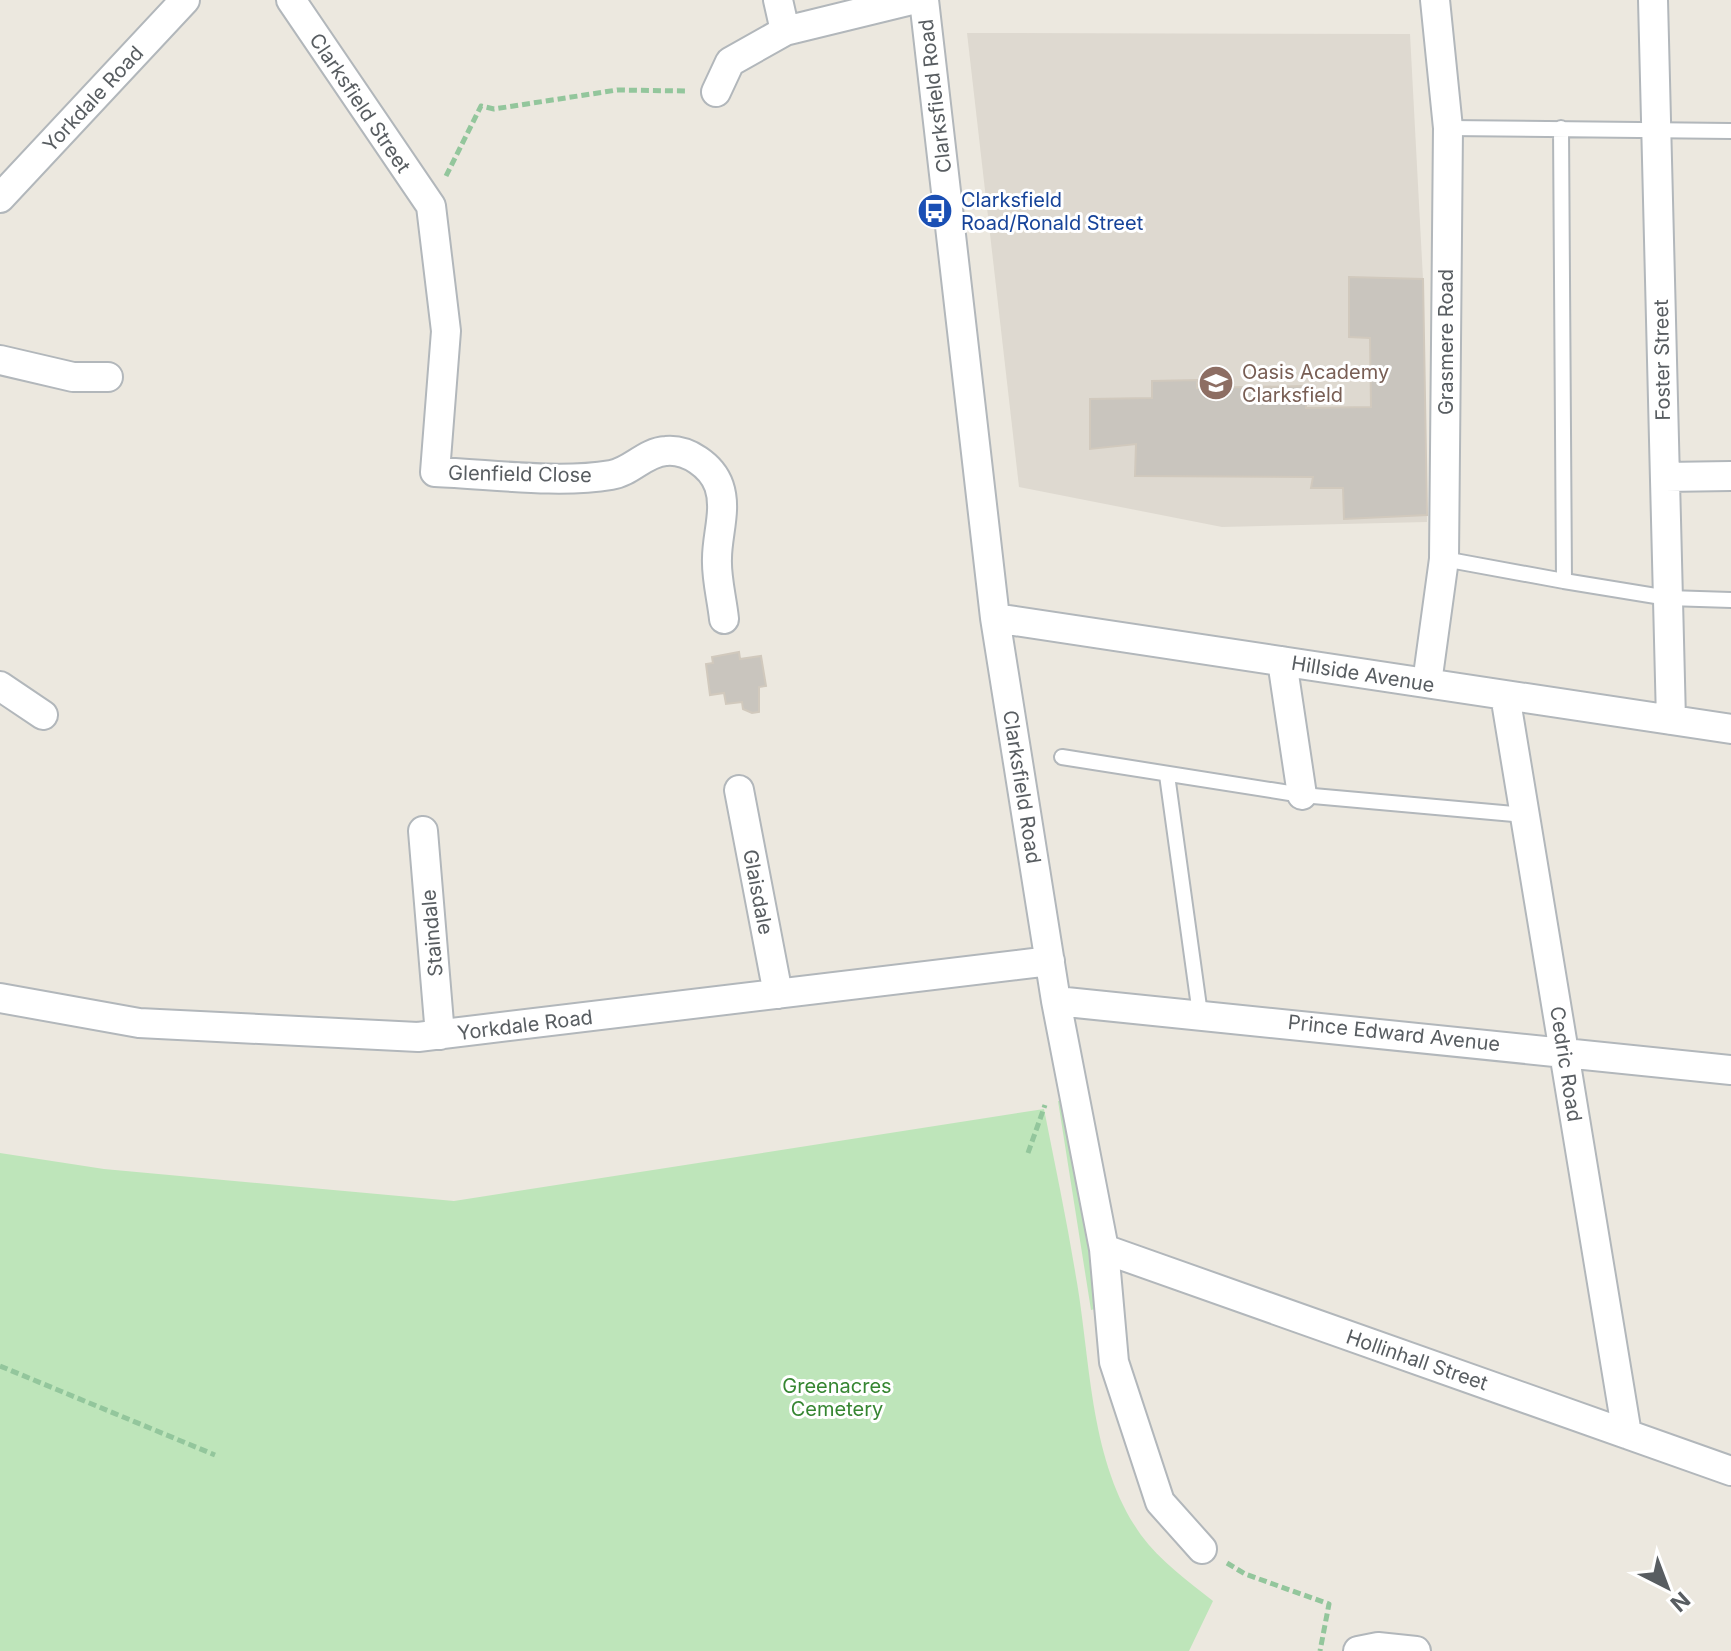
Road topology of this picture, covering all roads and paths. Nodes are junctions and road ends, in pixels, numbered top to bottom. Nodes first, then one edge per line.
1 (185, 0) edge
2 (291, 0) edge
3 (778, 0) edge
4 (912, 0) edge
5 (924, 0) edge
6 (1435, 0) edge
7 (1653, 0) edge
8 (785, 31) junction
9 (716, 92) joint
10 (1448, 128) junction
11 (1561, 128) junction
12 (1656, 129) junction
13 (1731, 131) edge
14 (0, 198) edge
15 (431, 206) junction
16 (0, 360) edge
17 (108, 377) dead end
18 (1731, 476) edge
19 (1665, 477) junction
20 (1444, 559) junction
21 (1564, 581) junction
22 (1668, 598) junction
23 (1731, 600) edge
24 (995, 618) junction
25 (724, 619) dead end
26 (1282, 661) junction
27 (1427, 683) junction
28 (0, 686) edge
29 (1505, 695) junction
30 (43, 715) dead end
31 (1671, 720) junction
32 (1731, 729) edge
33 (1062, 757) dead end
34 (1167, 775) junction
35 (739, 790) dead end
36 (1302, 795) junction
37 (1525, 815) junction
38 (423, 831) dead end
39 (1050, 961) junction
40 (778, 994) junction
41 (0, 998) edge
42 (1056, 1001) junction
43 (1200, 1014) junction
44 (440, 1035) junction
45 (1564, 1050) junction
46 (1731, 1070) edge
47 (1104, 1249) junction
48 (0, 1366) edge
49 (1627, 1434) junction
50 (215, 1455) dead end
51 (1731, 1471) edge
52 (1202, 1549) joint
53 (1320, 1651) edge
54 (1358, 1651) edge
55 (1416, 1651) edge

1 - 14 street, Yorkdale Road
2 - 15 street, Clarksfield Street
3 - 8 street
4 - 8 street
5 - 24 street, Clarksfield Road
6 - 10 street, Grasmere Road
7 - 12 street, Foster Street
8 - 9 street
9 - 15 path
10 - 11 lane
10 - 20 street, Grasmere Road
11 - 12 lane
11 - 21 lane
12 - 13 lane
12 - 19 street, Foster Street
15 - 25 street, Glenfield Close
16 - 17 street
18 - 19 street
19 - 22 street, Foster Street
20 - 21 lane
20 - 27 street, Grasmere Road
21 - 22 lane
22 - 23 lane
22 - 31 street, Foster Street
24 - 26 street, Hillside Avenue
24 - 39 street, Clarksfield Road
26 - 27 street, Hillside Avenue
26 - 36 street
27 - 29 street, Hillside Avenue
28 - 30 street
29 - 31 street, Hillside Avenue
29 - 37 street, Cedric Road
31 - 32 street, Hillside Avenue
33 - 34 lane
34 - 36 lane
34 - 43 lane
35 - 40 street, Glaisdale
36 - 37 lane
37 - 45 street, Cedric Road
38 - 44 street, Staindale
39 - 40 street, Yorkdale Road
39 - 42 street, Clarksfield Road
40 - 44 street, Yorkdale Road
41 - 44 street, Yorkdale Road
42 - 43 street, Prince Edward Avenue
42 - 47 street, Clarksfield Road
43 - 45 street, Prince Edward Avenue
45 - 46 street, Prince Edward Avenue
45 - 49 street, Cedric Road
47 - 49 street, Hollinhall Street
47 - 52 street, Clarksfield Road
48 - 50 path
49 - 51 street, Hollinhall Street
52 - 53 path
54 - 55 street

